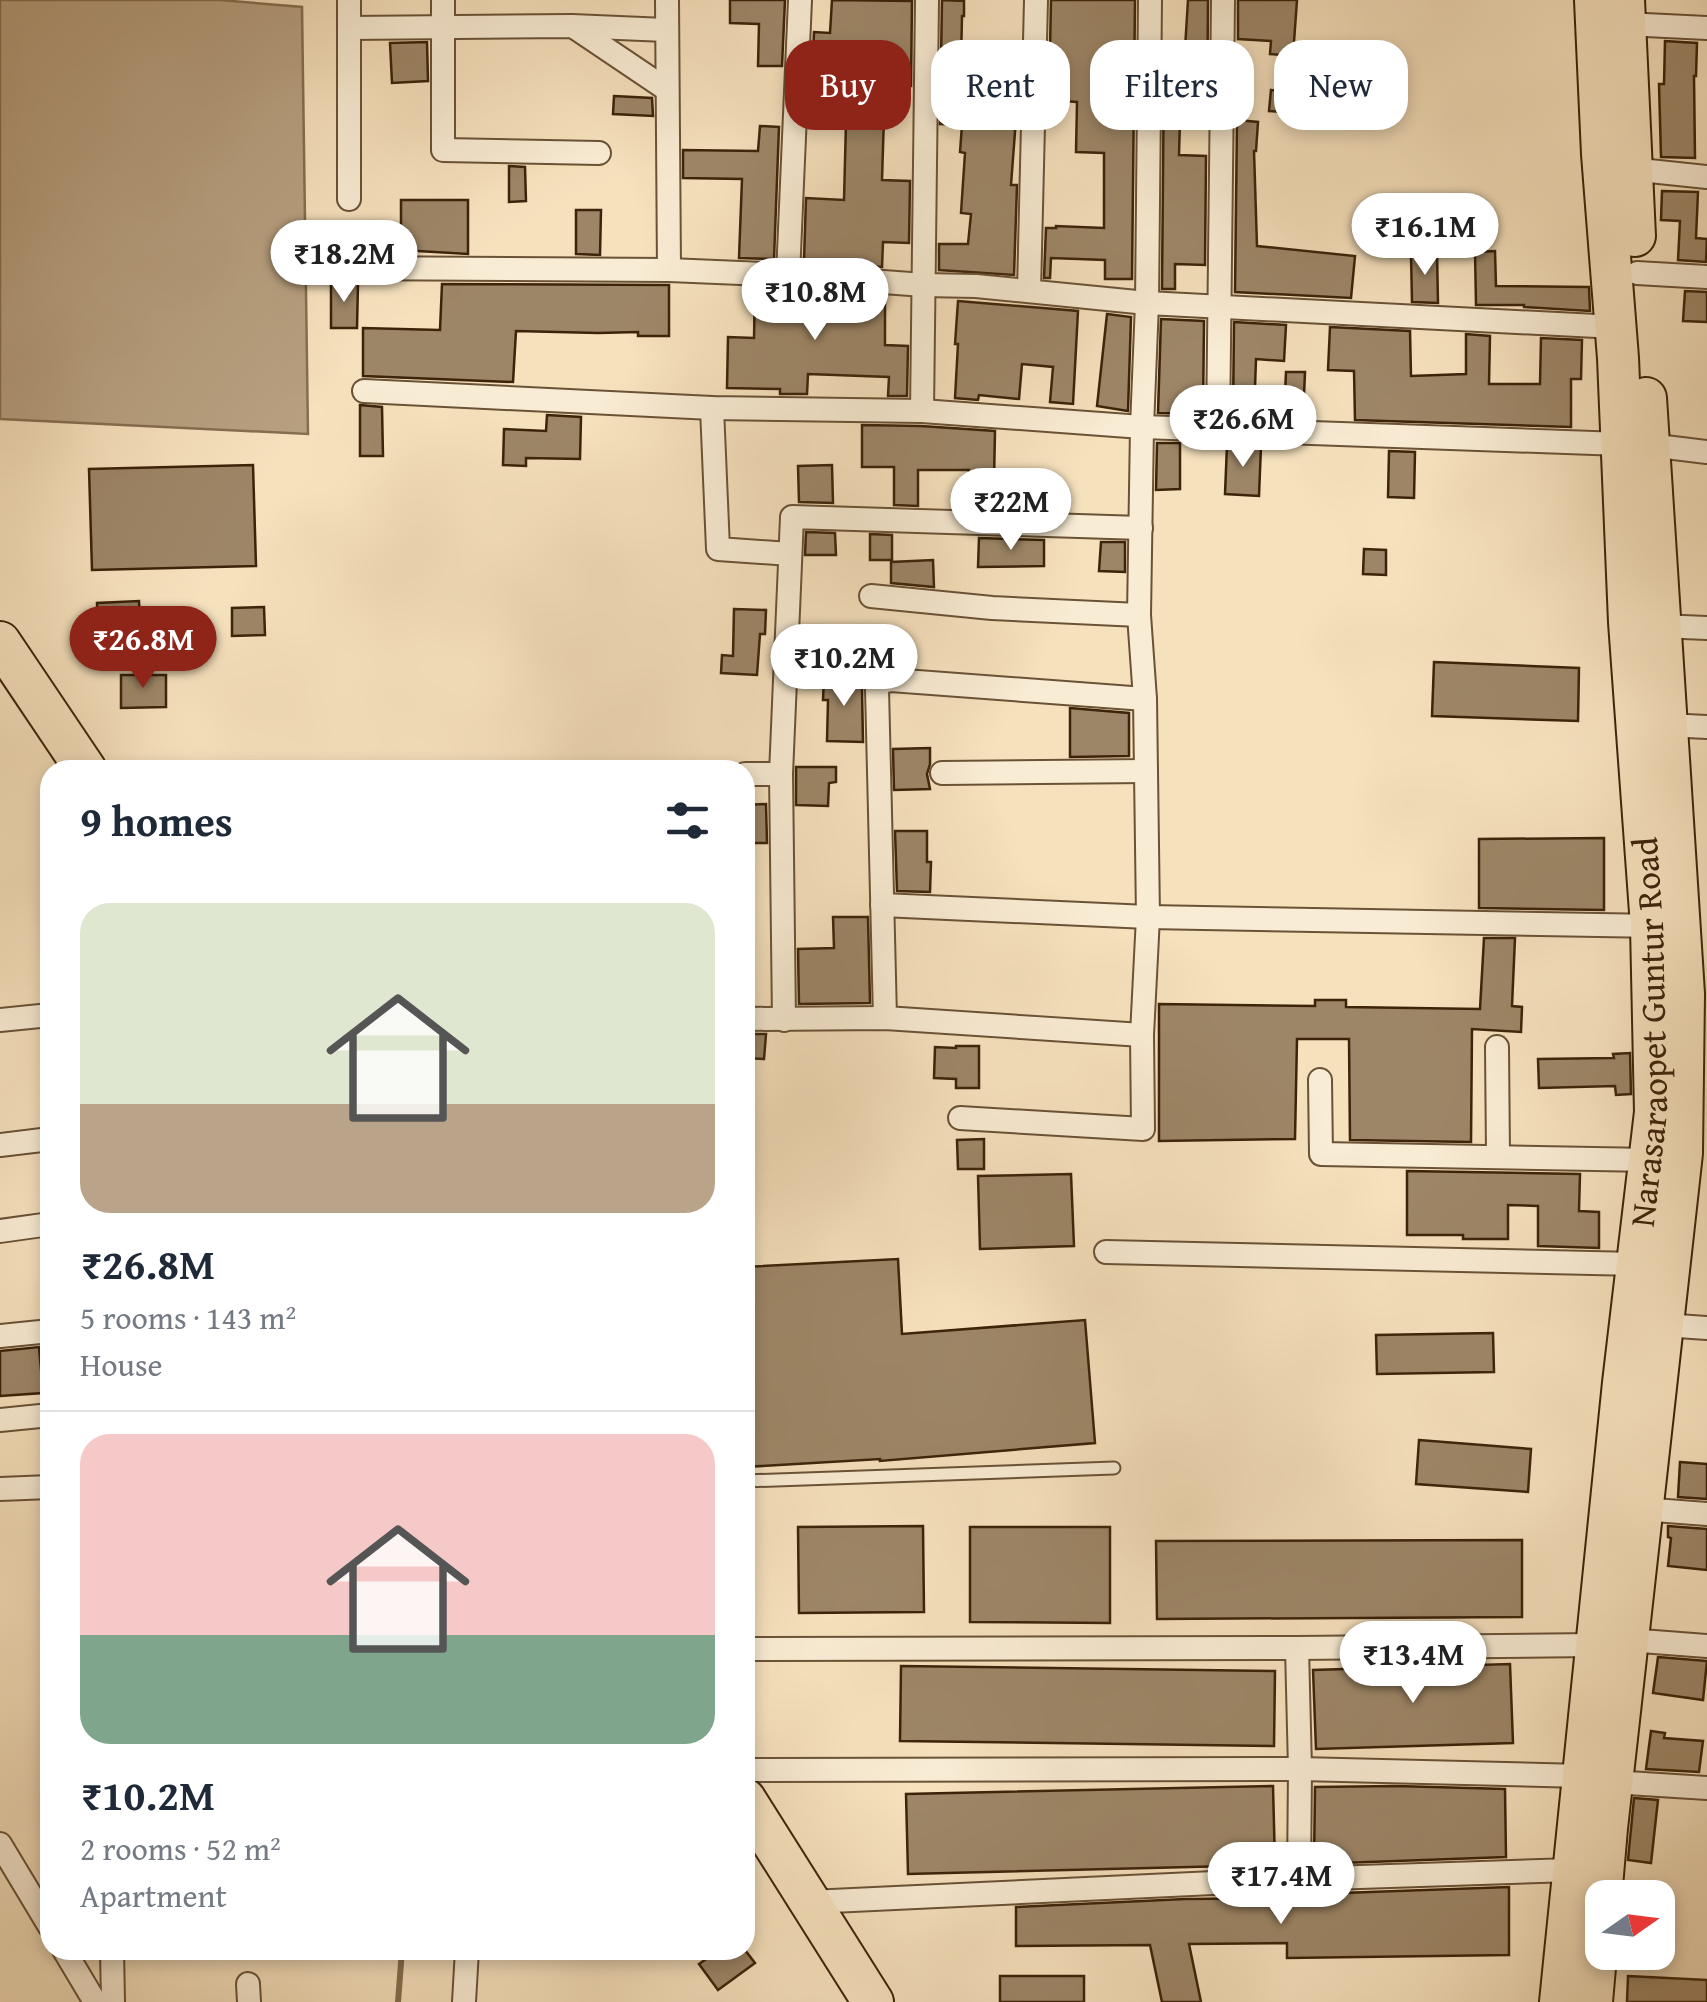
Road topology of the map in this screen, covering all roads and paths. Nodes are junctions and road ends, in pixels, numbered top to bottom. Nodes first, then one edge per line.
1 (349, 0) edge
2 (444, 0) edge
3 (667, 0) edge
4 (800, 0) edge
5 (926, 0) edge
6 (1036, 0) edge
7 (1150, 0) edge
8 (1223, 0) edge
9 (1615, 8) edge
10 (444, 25) junction
11 (572, 26) junction
12 (349, 28) junction
13 (1707, 28) edge
14 (666, 30) junction
15 (666, 89) junction
16 (599, 153) dead end
17 (1618, 168) junction
18 (1707, 177) edge
19 (348, 199) dead end
20 (340, 268) dead end
21 (669, 270) junction
22 (1638, 272) junction
23 (788, 275) junction
24 (1707, 277) edge
25 (924, 286) junction
26 (1030, 291) junction
27 (1147, 302) junction
28 (1221, 306) junction
29 (1616, 326) junction
30 (364, 391) dead end
31 (712, 408) junction
32 (922, 411) junction
33 (1142, 427) junction
34 (1218, 430) junction
35 (1635, 445) junction
36 (1707, 452) edge
37 (1141, 528) junction
38 (790, 554) junction
39 (871, 596) dead end
40 (1138, 615) junction
41 (1659, 626) junction
42 (1707, 628) edge
43 (0, 642) edge
44 (0, 688) edge
45 (1145, 699) junction
46 (1666, 725) junction
47 (1707, 727) edge
48 (47, 760) edge
49 (79, 760) edge
50 (1146, 771) junction
51 (755, 774) edge
52 (781, 774) junction
53 (942, 774) dead end
54 (882, 905) junction
55 (1148, 917) junction
56 (1666, 926) junction
57 (1696, 995) edge
58 (40, 1016) edge
59 (886, 1018) junction
60 (755, 1019) edge
61 (0, 1020) edge
62 (784, 1020) junction
63 (1142, 1036) junction
64 (1497, 1047) dead end
65 (1320, 1080) dead end
66 (960, 1118) dead end
67 (40, 1140) edge
68 (0, 1145) edge
69 (1498, 1156) junction
70 (1680, 1156) edge
71 (40, 1225) edge
72 (0, 1230) edge
73 (1106, 1252) dead end
74 (1637, 1264) junction
75 (1663, 1325) junction
76 (1707, 1328) edge
77 (40, 1332) edge
78 (0, 1336) edge
79 (40, 1416) edge
80 (0, 1420) edge
81 (1114, 1468) dead end
82 (755, 1481) edge
83 (40, 1487) edge
84 (0, 1489) edge
85 (1641, 1509) junction
86 (1707, 1514) edge
87 (1612, 1642) junction
88 (1707, 1646) edge
89 (755, 1648) edge
90 (1296, 1648) junction
91 (1300, 1769) junction
92 (755, 1770) edge
93 (1597, 1779) junction
94 (1707, 1788) edge
95 (755, 1815) edge
96 (0, 1844) edge
97 (755, 1860) edge
98 (1572, 1870) junction
99 (1299, 1879) junction
100 (810, 1902) junction
101 (40, 1910) edge
102 (70, 1960) edge
103 (112, 1960) edge
104 (466, 1960) edge
105 (95, 2002) edge
106 (113, 2002) edge
107 (464, 2002) edge
108 (846, 2002) edge
109 (873, 2002) edge
110 (1560, 2002) edge
111 (1592, 2002) edge

1 - 12 street
2 - 10 street
3 - 14 street
4 - 23 street
5 - 25 street
6 - 26 street
7 - 27 street
8 - 28 street
9 - 13 street
9 - 17 highway, Narasaraopet Guntur Road
10 - 11 street
10 - 12 street
10 - 16 street
11 - 14 street
11 - 15 street
12 - 19 street
14 - 15 street
15 - 21 street
17 - 18 street
17 - 22 highway, Narasaraopet Guntur Road
17 - 29 highway, Narasaraopet Guntur Road
20 - 21 street
21 - 23 street
22 - 24 street
22 - 35 highway, Narasaraopet Guntur Road
23 - 25 street
25 - 26 street
25 - 32 street
26 - 27 street
27 - 28 street
27 - 33 street
28 - 29 street
28 - 34 street
29 - 35 highway, Narasaraopet Guntur Road
30 - 31 street
31 - 32 street
31 - 38 street
32 - 33 street
33 - 34 street
33 - 37 street
34 - 35 street
35 - 36 street
35 - 41 highway, Narasaraopet Guntur Road
35 - 56 highway, Narasaraopet Guntur Road
37 - 38 street
37 - 40 street
38 - 52 street
39 - 40 street
40 - 45 street
41 - 42 street
41 - 46 highway, Narasaraopet Guntur Road
43 - 49 highway
44 - 48 highway
45 - 50 street
45 - 54 street
46 - 47 street
46 - 56 highway, Narasaraopet Guntur Road
50 - 53 street
50 - 55 street
51 - 52 street
52 - 62 street
54 - 55 street
54 - 59 street
55 - 56 street
55 - 63 street
56 - 57 highway, Narasaraopet Guntur Road
56 - 70 highway, Narasaraopet Guntur Road
57 - 70 highway, Narasaraopet Guntur Road
58 - 61 street
59 - 62 street
59 - 63 street
60 - 62 street
63 - 66 street
64 - 69 street
65 - 69 street
67 - 68 street
69 - 70 street
70 - 74 highway, Narasaraopet Guntur Road
70 - 75 highway, Narasaraopet Guntur Road
71 - 72 street
73 - 74 street
74 - 87 highway, Narasaraopet Guntur Road
75 - 76 street
75 - 85 highway, Narasaraopet Guntur Road
77 - 78 street
79 - 80 street
81 - 82 lane
83 - 84 street
85 - 86 street
85 - 87 highway, Narasaraopet Guntur Road
87 - 88 street
87 - 90 street
87 - 93 highway, Narasaraopet Guntur Road
89 - 90 street
90 - 91 street
91 - 92 street
91 - 93 street
91 - 99 street
93 - 94 street
93 - 98 highway, Narasaraopet Guntur Road
93 - 111 highway, Narasaraopet Guntur Road
95 - 100 highway
96 - 101 street
97 - 108 highway
98 - 99 street
98 - 110 highway, Narasaraopet Guntur Road
99 - 100 street
100 - 109 highway
102 - 105 street
103 - 106 street
104 - 107 street

